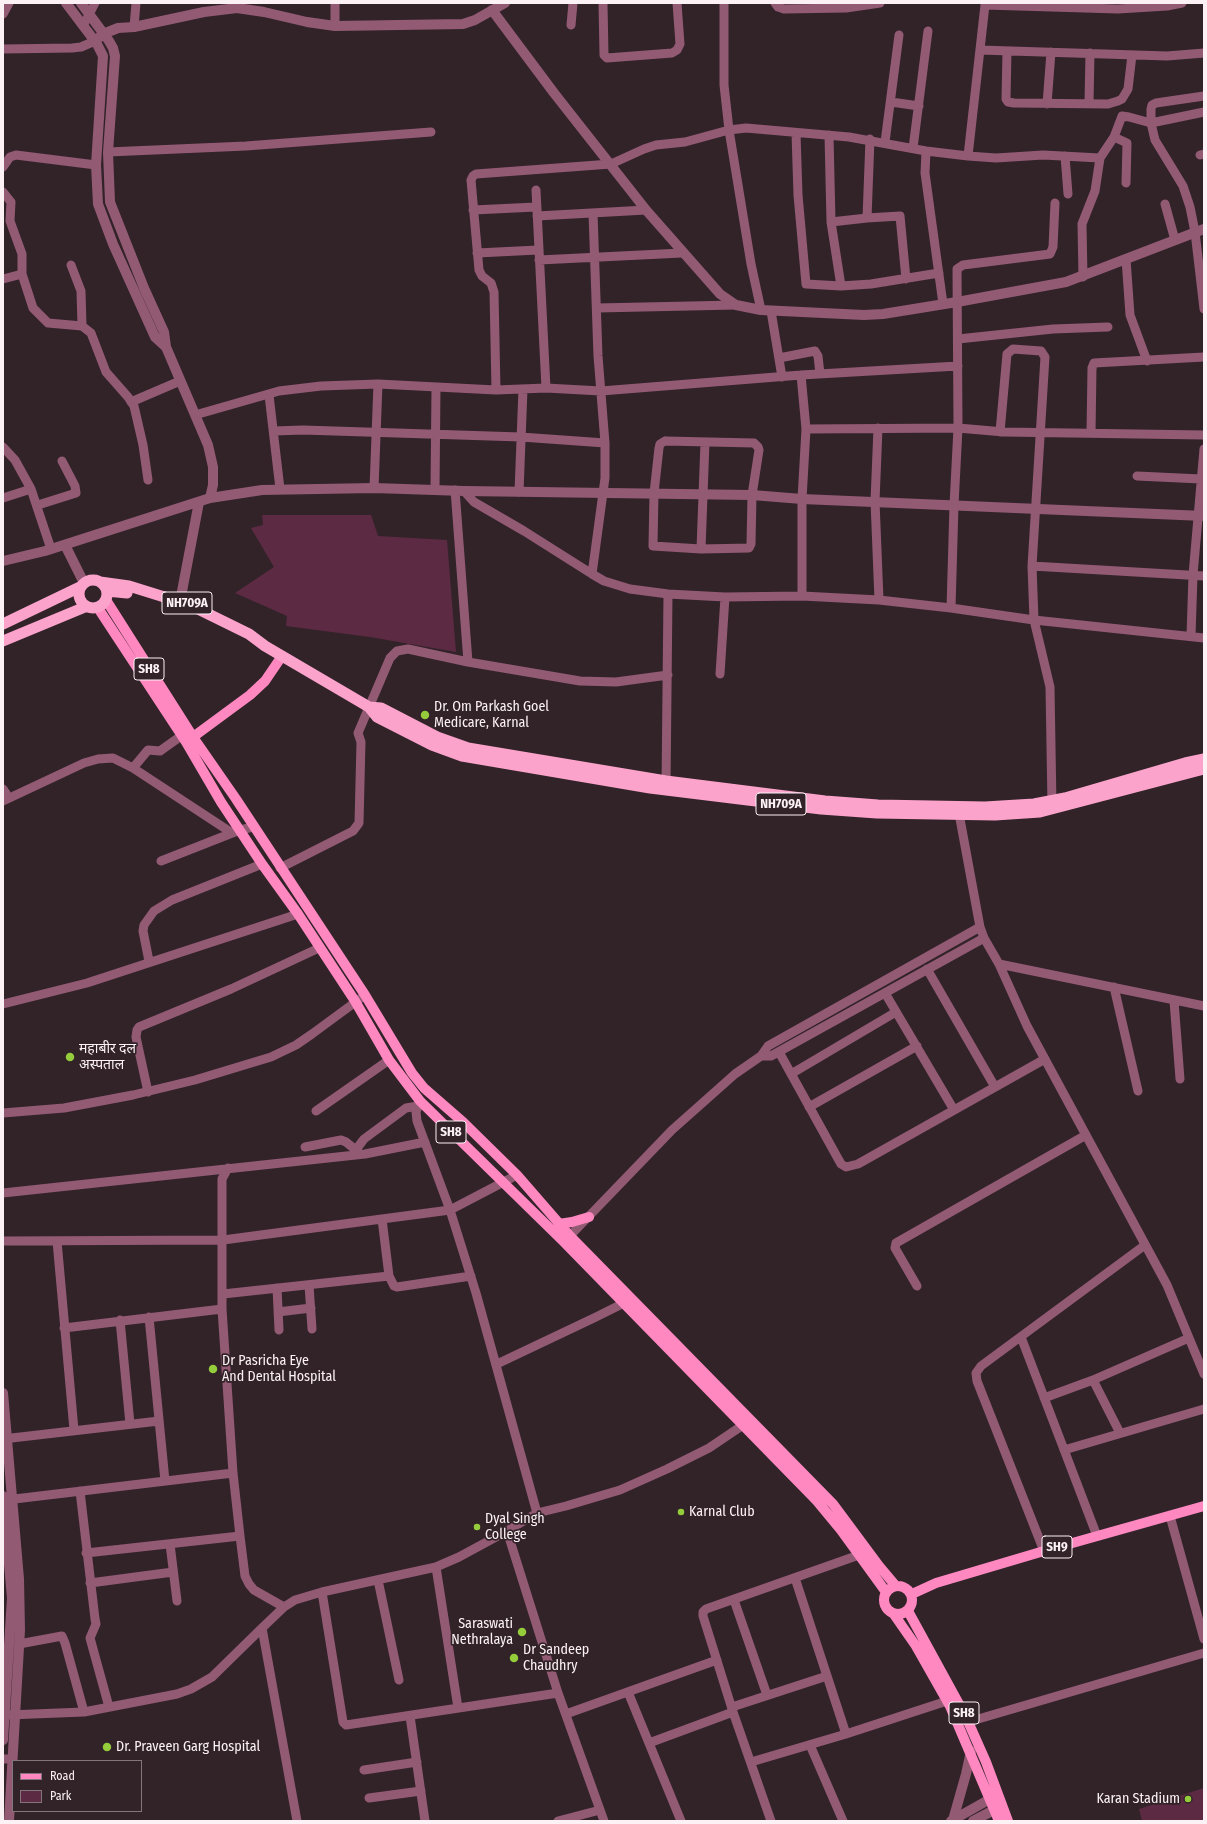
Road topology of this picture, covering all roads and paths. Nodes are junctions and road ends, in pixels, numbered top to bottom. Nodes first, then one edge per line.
1 (9, 3) edge
2 (66, 3) edge
3 (80, 3) edge
4 (95, 3) edge
5 (136, 3) edge
6 (335, 3) edge
7 (504, 3) edge
8 (573, 3) edge
9 (603, 3) edge
10 (677, 3) edge
11 (724, 3) edge
12 (775, 3) edge
13 (880, 3) edge
14 (1182, 3) edge
15 (985, 4) edge
16 (1041, 5) edge
17 (1150, 5) edge
18 (491, 6) edge
19 (1095, 6) edge
20 (3, 14) edge
21 (90, 15) junction
22 (571, 25) dead end
23 (83, 26) junction
24 (335, 26) junction
25 (134, 27) junction
26 (928, 31) dead end
27 (103, 34) junction
28 (899, 35) dead end
29 (95, 41) junction
30 (3, 49) edge
31 (980, 50) junction
32 (1007, 50) junction
33 (1051, 52) junction
34 (1090, 53) junction
35 (1204, 53) edge
36 (1132, 55) junction
37 (1204, 96) edge
38 (891, 102) junction
39 (1046, 104) junction
40 (1089, 104) junction
41 (919, 106) junction
42 (1204, 112) edge
43 (1151, 123) junction
44 (729, 130) junction
45 (431, 132) dead end
46 (796, 133) junction
47 (829, 135) junction
48 (1114, 137) junction
49 (870, 140) junction
50 (885, 142) junction
51 (913, 148) junction
52 (926, 151) junction
53 (108, 152) junction
54 (968, 156) junction
55 (1065, 156) junction
56 (1100, 158) junction
57 (611, 164) junction
58 (96, 165) junction
59 (3, 167) edge
60 (1126, 183) dead end
61 (536, 190) dead end
62 (3, 192) edge
63 (1068, 194) dead end
64 (1055, 203) dead end
65 (1165, 204) dead end
66 (473, 210) junction
67 (646, 210) junction
68 (536, 211) junction
69 (593, 213) junction
70 (867, 218) junction
71 (831, 222) junction
72 (1200, 230) edge
73 (1175, 240) junction
74 (538, 250) junction
75 (477, 253) junction
76 (682, 253) junction
77 (595, 258) junction
78 (1126, 259) junction
79 (539, 260) junction
80 (71, 265) dead end
81 (22, 274) junction
82 (939, 274) junction
83 (1082, 277) junction
84 (3, 279) edge
85 (906, 279) junction
86 (841, 286) junction
87 (957, 302) junction
88 (943, 304) junction
89 (736, 305) junction
90 (597, 308) junction
91 (1204, 309) edge
92 (766, 311) junction
93 (82, 326) junction
94 (1108, 327) dead end
95 (958, 339) junction
96 (166, 347) junction
97 (1204, 357) edge
98 (779, 358) junction
99 (1146, 361) junction
100 (958, 366) junction
101 (820, 374) junction
102 (801, 375) junction
103 (782, 377) junction
104 (180, 381) junction
105 (378, 384) junction
106 (436, 387) junction
107 (546, 388) junction
108 (523, 389) junction
109 (496, 390) junction
110 (601, 391) junction
111 (269, 394) junction
112 (131, 402) junction
113 (195, 415) junction
114 (878, 428) junction
115 (958, 428) junction
116 (806, 429) junction
117 (274, 431) junction
118 (377, 432) junction
119 (1000, 432) junction
120 (1040, 432) junction
121 (1091, 433) junction
122 (435, 434) junction
123 (1204, 435) edge
124 (521, 437) junction
125 (705, 442) junction
126 (605, 443) junction
127 (3, 447) edge
128 (1204, 449) edge
129 (62, 461) dead end
130 (1138, 476) dead end
131 (148, 480) dead end
132 (1201, 480) junction
133 (374, 488) junction
134 (31, 489) junction
135 (280, 489) junction
136 (435, 490) junction
137 (460, 490) junction
138 (519, 492) junction
139 (604, 493) junction
140 (654, 493) junction
141 (702, 495) junction
142 (752, 495) junction
143 (3, 498) edge
144 (210, 498) junction
145 (802, 499) junction
146 (875, 501) junction
147 (198, 502) junction
148 (38, 505) junction
149 (954, 505) junction
150 (1035, 509) junction
151 (1201, 516) edge
152 (65, 545) junction
153 (701, 548) junction
154 (51, 549) junction
155 (3, 561) edge
156 (1032, 566) junction
157 (592, 574) junction
158 (1193, 575) junction
159 (1204, 576) edge
160 (82, 585) junction
161 (104, 591) junction
162 (668, 594) junction
163 (802, 596) junction
164 (725, 597) junction
165 (879, 600) junction
166 (180, 604) junction
167 (85, 607) junction
168 (98, 608) junction
169 (951, 608) junction
170 (1034, 620) junction
171 (3, 624) edge
172 (1191, 636) junction
173 (1204, 638) edge
174 (3, 641) edge
175 (282, 656) junction
176 (468, 662) junction
177 (720, 674) dead end
178 (668, 675) junction
179 (166, 703) junction
180 (369, 707) junction
181 (181, 736) junction
182 (193, 737) junction
183 (1204, 759) edge
184 (133, 768) junction
185 (1204, 769) edge
186 (666, 785) junction
187 (3, 789) edge
188 (6, 800) edge
189 (1052, 805) junction
190 (958, 811) junction
191 (253, 827) junction
192 (236, 832) junction
193 (161, 861) dead end
194 (262, 864) junction
195 (280, 868) junction
196 (298, 914) junction
197 (980, 927) junction
198 (984, 938) junction
199 (320, 948) junction
200 (150, 961) junction
201 (342, 961) junction
202 (999, 964) junction
203 (332, 966) junction
204 (927, 969) junction
205 (1114, 987) junction
206 (885, 993) junction
207 (365, 995) junction
208 (355, 1001) junction
209 (1174, 1001) junction
210 (3, 1004) edge
211 (1204, 1006) edge
212 (896, 1012) junction
213 (386, 1029) junction
214 (375, 1033) junction
215 (917, 1046) junction
216 (779, 1052) junction
217 (761, 1056) junction
218 (1045, 1059) junction
219 (389, 1060) junction
220 (791, 1074) junction
221 (1180, 1079) dead end
222 (994, 1087) junction
223 (1138, 1091) dead end
224 (148, 1092) junction
225 (419, 1103) junction
226 (810, 1107) junction
227 (954, 1110) junction
228 (316, 1111) dead end
229 (3, 1113) edge
230 (1086, 1135) junction
231 (425, 1142) junction
232 (305, 1147) dead end
233 (356, 1153) junction
234 (228, 1168) junction
235 (517, 1175) junction
236 (502, 1182) junction
237 (3, 1193) edge
238 (450, 1210) junction
239 (588, 1217) junction
240 (382, 1219) junction
241 (559, 1224) junction
242 (567, 1239) junction
243 (223, 1240) junction
244 (3, 1241) edge
245 (57, 1241) junction
246 (1145, 1245) junction
247 (389, 1276) junction
248 (471, 1276) junction
249 (309, 1285) junction
250 (917, 1286) dead end
251 (277, 1288) junction
252 (223, 1294) junction
253 (627, 1300) junction
254 (311, 1308) junction
255 (222, 1309) junction
256 (278, 1312) junction
257 (149, 1317) junction
258 (120, 1320) junction
259 (64, 1328) junction
260 (312, 1329) dead end
261 (280, 1330) dead end
262 (1021, 1337) junction
263 (1189, 1338) junction
264 (497, 1364) junction
265 (1204, 1374) edge
266 (1094, 1380) junction
267 (3, 1393) edge
268 (1044, 1398) junction
269 (1204, 1409) edge
270 (159, 1421) junction
271 (746, 1422) junction
272 (130, 1424) junction
273 (4, 1426) edge
274 (74, 1430) junction
275 (1120, 1434) junction
276 (5, 1438) edge
277 (1064, 1450) junction
278 (233, 1473) junction
279 (166, 1481) junction
280 (80, 1492) junction
281 (6, 1499) edge
282 (1204, 1506) edge
283 (537, 1513) junction
284 (1170, 1516) junction
285 (508, 1531) junction
286 (240, 1536) junction
287 (1096, 1536) junction
288 (170, 1544) junction
289 (1044, 1550) junction
290 (86, 1553) junction
291 (859, 1556) junction
292 (436, 1567) junction
293 (173, 1572) junction
294 (795, 1578) junction
295 (378, 1580) junction
296 (90, 1582) junction
297 (895, 1585) junction
298 (322, 1592) junction
299 (886, 1592) junction
300 (912, 1594) junction
301 (734, 1600) junction
302 (177, 1601) dead end
303 (284, 1607) junction
304 (908, 1611) junction
305 (893, 1613) junction
306 (11, 1623) edge
307 (262, 1628) junction
308 (1204, 1639) edge
309 (19, 1644) junction
310 (1204, 1653) edge
311 (717, 1660) junction
312 (827, 1676) junction
313 (399, 1680) dead end
314 (628, 1692) junction
315 (558, 1693) junction
316 (767, 1695) junction
317 (947, 1700) junction
318 (109, 1708) junction
319 (458, 1708) junction
320 (732, 1709) junction
321 (84, 1712) junction
322 (566, 1714) junction
323 (10, 1715) junction
324 (410, 1716) junction
325 (968, 1722) junction
326 (846, 1734) junction
327 (3, 1740) edge
328 (648, 1742) junction
329 (810, 1745) junction
330 (970, 1751) junction
331 (8, 1759) edge
332 (416, 1762) junction
333 (751, 1762) junction
334 (364, 1770) dead end
335 (421, 1791) junction
336 (369, 1798) dead end
337 (995, 1800) junction
338 (600, 1810) junction
339 (994, 1810) junction
340 (952, 1820) edge
341 (9, 1821) edge
342 (296, 1821) edge
343 (425, 1821) edge
344 (558, 1821) edge
345 (604, 1821) edge
346 (681, 1821) edge
347 (771, 1821) edge
348 (843, 1821) edge
349 (973, 1821) edge
350 (999, 1821) edge
351 (1008, 1821) edge

1 - 20 street
2 - 23 street
3 - 21 street
4 - 21 street
5 - 25 street
6 - 24 street
7 - 18 street
8 - 22 street
9 - 10 street
11 - 44 street
12 - 13 street
14 - 17 street
15 - 16 street
15 - 31 street
16 - 19 street
17 - 19 street
18 - 24 street
18 - 57 street
21 - 23 street
21 - 27 street
23 - 29 street
24 - 25 street
25 - 27 street
26 - 41 street
27 - 29 street
27 - 53 street
28 - 38 street
29 - 30 street
29 - 58 street
31 - 32 street
31 - 54 street
32 - 33 street
32 - 39 street
33 - 34 street
33 - 39 street
34 - 36 street
34 - 40 street
35 - 36 street
36 - 40 street
37 - 43 street
38 - 41 street
38 - 50 street
39 - 40 street
41 - 51 street
42 - 43 street
43 - 48 street
43 - 72 street
44 - 46 street
44 - 57 street
44 - 92 street
45 - 53 street
46 - 47 street
46 - 86 street
47 - 49 street
47 - 71 street
48 - 56 street
48 - 60 street
49 - 50 street
49 - 70 street
50 - 51 street
51 - 52 street
52 - 54 street
52 - 82 street
53 - 96 street
54 - 55 street
55 - 56 street
55 - 63 street
56 - 83 street
57 - 66 street
57 - 67 street
58 - 59 street
58 - 96 street
61 - 68 street
62 - 81 street
64 - 87 street
65 - 73 street
66 - 68 street
66 - 75 street
67 - 69 street
67 - 76 street
68 - 69 street
68 - 74 street
69 - 77 street
70 - 71 street
70 - 85 street
71 - 86 street
72 - 73 street
72 - 91 street
73 - 78 street
74 - 75 street
74 - 79 street
75 - 109 street
76 - 77 street
76 - 89 street
77 - 79 street
77 - 90 street
78 - 83 street
78 - 99 street
79 - 107 street
80 - 93 street
81 - 84 street
81 - 93 street
82 - 85 street
82 - 88 street
83 - 87 street
85 - 86 street
87 - 88 street
87 - 95 street
88 - 92 street
89 - 90 street
89 - 92 street
90 - 110 street
92 - 98 street
93 - 112 street
94 - 95 street
95 - 100 street
96 - 104 street
97 - 99 street
98 - 101 street
98 - 103 street
99 - 121 street
100 - 101 street
100 - 115 street
101 - 102 street
102 - 103 street
102 - 116 street
103 - 110 street
104 - 112 street
104 - 113 street
105 - 106 street
105 - 111 street
105 - 118 street
106 - 109 street
106 - 122 street
107 - 108 street
107 - 110 street
108 - 109 street
108 - 124 street
110 - 126 street
111 - 113 street
111 - 117 street
112 - 131 street
113 - 144 street
114 - 115 street
114 - 116 street
114 - 146 street
115 - 119 street
115 - 149 street
116 - 145 street
117 - 118 street
117 - 135 street
118 - 122 street
118 - 133 street
119 - 120 street
119 - 120 street
120 - 121 street
120 - 150 street
121 - 123 street
122 - 124 street
122 - 136 street
124 - 126 street
124 - 138 street
125 - 140 street
125 - 141 street
125 - 142 street
126 - 139 street
127 - 134 street
128 - 132 street
129 - 148 street
130 - 132 street
132 - 151 street
133 - 135 street
133 - 136 street
134 - 143 street
134 - 148 street
135 - 144 street
136 - 137 street
137 - 138 street
137 - 157 street
137 - 176 street
138 - 139 street
139 - 140 street
139 - 157 street
140 - 141 street
140 - 153 street
141 - 142 street
141 - 153 street
142 - 145 street
142 - 153 street
144 - 147 street
145 - 146 street
145 - 163 street
146 - 149 street
146 - 165 street
147 - 152 street
147 - 166 street
148 - 154 street
149 - 150 street
149 - 169 street
150 - 151 street
150 - 156 street
151 - 158 street
152 - 154 street
152 - 160 street
154 - 155 street
156 - 158 street
156 - 170 street
157 - 162 street
158 - 159 street
158 - 172 street
160 - 161 highway, NH709A
160 - 167 highway
160 - 171 highway, NH709A
161 - 166 highway, NH709A
161 - 168 highway
161 - 179 main road, SH8
162 - 164 street
162 - 178 street
163 - 164 street
163 - 165 street
164 - 177 street
165 - 169 street
166 - 175 highway, NH709A
167 - 168 highway
167 - 174 highway
168 - 179 main road, SH8
169 - 170 street
170 - 172 street
170 - 189 street
172 - 173 street
175 - 180 highway, NH709A
175 - 182 main road
176 - 178 street
176 - 180 street
178 - 186 street
179 - 181 main road, SH8
179 - 182 main road, SH8
180 - 186 highway, NH709A
180 - 195 street
181 - 184 street
181 - 192 main road, SH8
182 - 191 main road, SH8
183 - 189 highway, NH709A
184 - 188 street
184 - 192 street
185 - 189 highway, NH709A
186 - 190 highway, NH709A
187 - 188 street
189 - 190 highway, NH709A
190 - 197 street
191 - 192 street
191 - 195 main road, SH8
192 - 193 street
192 - 194 main road, SH8
194 - 196 main road, SH8
194 - 200 street
195 - 201 main road, SH8
196 - 199 main road, SH8
196 - 200 street
197 - 198 street
197 - 217 street
198 - 202 street
198 - 204 street
199 - 203 main road, SH8
199 - 224 street
200 - 210 street
201 - 203 main road
201 - 207 main road, SH8
202 - 205 street
202 - 218 street
203 - 208 main road, SH8
204 - 206 street
204 - 222 street
205 - 209 street
205 - 223 street
206 - 212 street
206 - 216 street
207 - 208 street
207 - 213 main road, SH8
208 - 214 main road, SH8
208 - 224 street
209 - 211 street
209 - 221 street
212 - 215 street
212 - 220 street
213 - 214 main road
213 - 235 main road, SH8
214 - 219 main road, SH8
215 - 226 street
215 - 227 street
216 - 217 street
216 - 220 street
217 - 239 street
218 - 222 street
218 - 230 street
219 - 225 main road, SH8
219 - 228 street
220 - 226 street
222 - 227 street
224 - 229 street
225 - 231 street
225 - 233 street
225 - 236 main road, SH8
226 - 227 street
230 - 246 street
230 - 250 street
231 - 233 street
231 - 238 street
232 - 233 street
233 - 234 street
234 - 237 street
234 - 243 street
235 - 236 street
235 - 241 main road, SH8
236 - 238 street
236 - 242 main road, SH8
238 - 240 street
238 - 248 street
239 - 241 main road
239 - 242 street
240 - 243 street
240 - 247 street
241 - 242 main road, SH8
242 - 253 main road, SH8
243 - 245 street
243 - 252 street
244 - 245 street
245 - 259 street
246 - 262 street
246 - 263 street
247 - 248 street
247 - 249 street
248 - 264 street
249 - 251 street
249 - 254 street
251 - 252 street
251 - 256 street
252 - 255 street
253 - 264 street
253 - 271 main road, SH8
254 - 256 street
254 - 260 street
255 - 257 street
255 - 278 street
256 - 261 street
257 - 258 street
257 - 270 street
258 - 259 street
258 - 272 street
259 - 274 street
262 - 268 street
262 - 289 street
263 - 265 street
263 - 266 street
264 - 283 street
266 - 268 street
266 - 275 street
267 - 273 street
268 - 277 street
269 - 275 street
270 - 272 street
270 - 279 street
271 - 283 street
271 - 291 main road, SH8
271 - 297 main road, SH8
272 - 274 street
273 - 276 street
274 - 276 street
275 - 277 street
276 - 281 street
277 - 287 street
278 - 279 street
278 - 286 street
279 - 280 street
280 - 281 street
280 - 290 street
281 - 306 street
282 - 284 main road, SH9
283 - 285 street
284 - 287 main road, SH9
284 - 308 street
285 - 292 street
285 - 315 street
286 - 288 street
286 - 303 street
287 - 289 main road, SH9
288 - 290 street
288 - 293 street
289 - 300 main road, SH9
290 - 296 street
291 - 294 street
291 - 299 main road, SH8
292 - 295 street
292 - 319 street
293 - 296 street
293 - 302 street
294 - 301 street
294 - 312 street
295 - 298 street
295 - 313 street
296 - 318 street
297 - 299 main road
297 - 300 main road, SH8
298 - 303 street
298 - 324 street
299 - 305 main road, SH8
300 - 304 main road
301 - 311 street
301 - 316 street
303 - 307 street
304 - 305 main road
304 - 325 main road, SH8
305 - 317 main road, SH8
306 - 309 street
306 - 323 street
307 - 318 street
307 - 342 street
309 - 321 street
309 - 323 street
310 - 325 street
311 - 314 street
311 - 320 street
312 - 316 street
312 - 326 street
314 - 322 street
314 - 328 street
315 - 319 street
315 - 322 street
316 - 320 street
317 - 326 street
317 - 330 main road, SH8
318 - 321 street
319 - 324 street
320 - 328 street
320 - 333 street
321 - 323 street
322 - 338 street
323 - 327 street
323 - 331 street
324 - 332 street
325 - 337 main road, SH8
326 - 329 street
328 - 346 street
329 - 333 street
329 - 348 street
330 - 337 main road, SH8
330 - 340 street
331 - 341 street
332 - 334 street
332 - 335 street
333 - 347 street
335 - 336 street
335 - 343 street
337 - 339 street
337 - 340 street
337 - 351 main road, SH8
338 - 344 street
338 - 345 street
339 - 349 street
339 - 350 main road

